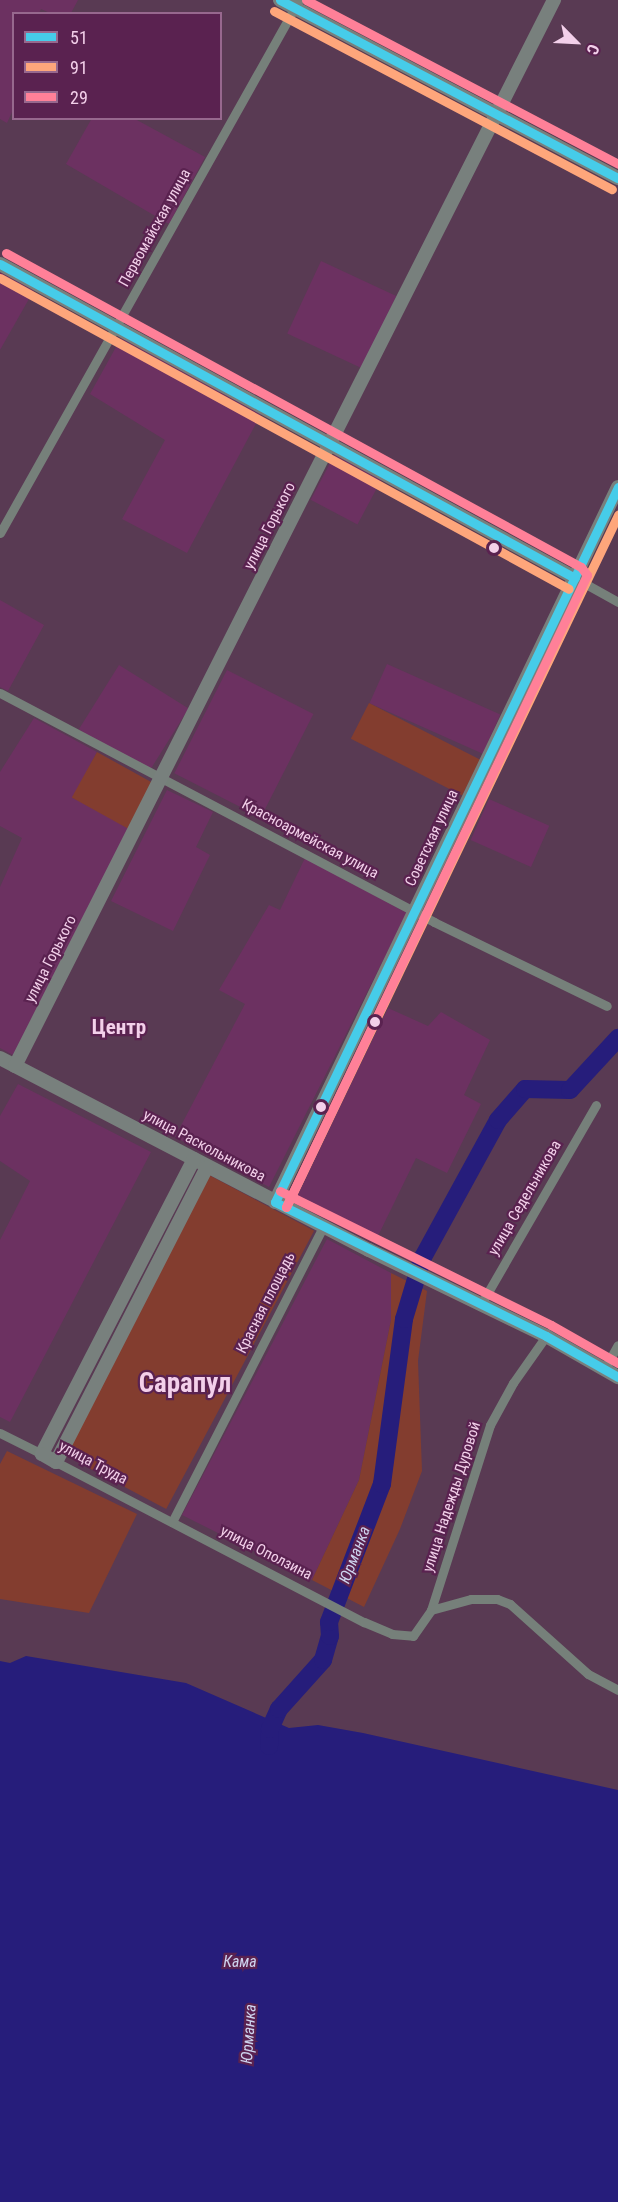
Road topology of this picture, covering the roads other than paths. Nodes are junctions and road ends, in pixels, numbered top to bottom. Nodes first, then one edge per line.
1 (280, 0) edge
2 (554, 0) edge
3 (297, 4) edge
4 (495, 114) junction
5 (618, 178) edge
6 (0, 264) edge
7 (117, 328) junction
8 (330, 444) junction
9 (618, 488) edge
10 (0, 533) edge
11 (575, 578) junction
12 (618, 602) edge
13 (0, 693) edge
14 (161, 778) junction
15 (415, 912) junction
16 (607, 1006) dead end
17 (0, 1058) edge
18 (15, 1066) junction
19 (596, 1105) dead end
20 (194, 1159) junction
21 (207, 1167) junction
22 (275, 1202) junction
23 (323, 1227) junction
24 (474, 1303) junction
25 (546, 1336) junction
26 (618, 1345) edge
27 (605, 1368) junction
28 (618, 1377) edge
29 (0, 1432) edge
30 (42, 1454) junction
31 (56, 1462) junction
32 (172, 1522) junction
33 (431, 1610) junction
34 (618, 1690) edge

1 - 3 main road
2 - 4 main road, улица Горького
3 - 4 main road
3 - 7 street, Первомайская улица
4 - 5 main road
4 - 8 main road, улица Горького
6 - 7 main road
7 - 8 main road
7 - 10 street, Первомайская улица
8 - 11 main road
8 - 14 main road, улица Горького
9 - 11 main road, Советская улица
11 - 12 street
11 - 15 main road, Советская улица
13 - 14 street, Красноармейская улица
14 - 15 street, Красноармейская улица
14 - 18 main road, улица Горького
15 - 16 street, Красноармейская улица
15 - 22 main road, Советская улица
17 - 18 main road, улица Раскольникова
18 - 20 main road, улица Раскольникова
19 - 24 street, улица Седельникова
20 - 21 main road, улица Раскольникова
20 - 30 main road
21 - 22 main road, улица Раскольникова
21 - 31 main road
22 - 23 main road, улица Раскольникова
23 - 24 main road, улица Раскольникова
23 - 32 street, Красная площадь
24 - 25 main road, улица Раскольникова
25 - 27 main road, улица Раскольникова
25 - 33 street, улица Надежды Дуровой
26 - 27 street
27 - 28 main road, улица Раскольникова
29 - 30 street, улица Труда
30 - 31 main road, улица Труда
31 - 32 street, улица Труда
32 - 33 street, улица Оползина
33 - 34 street

